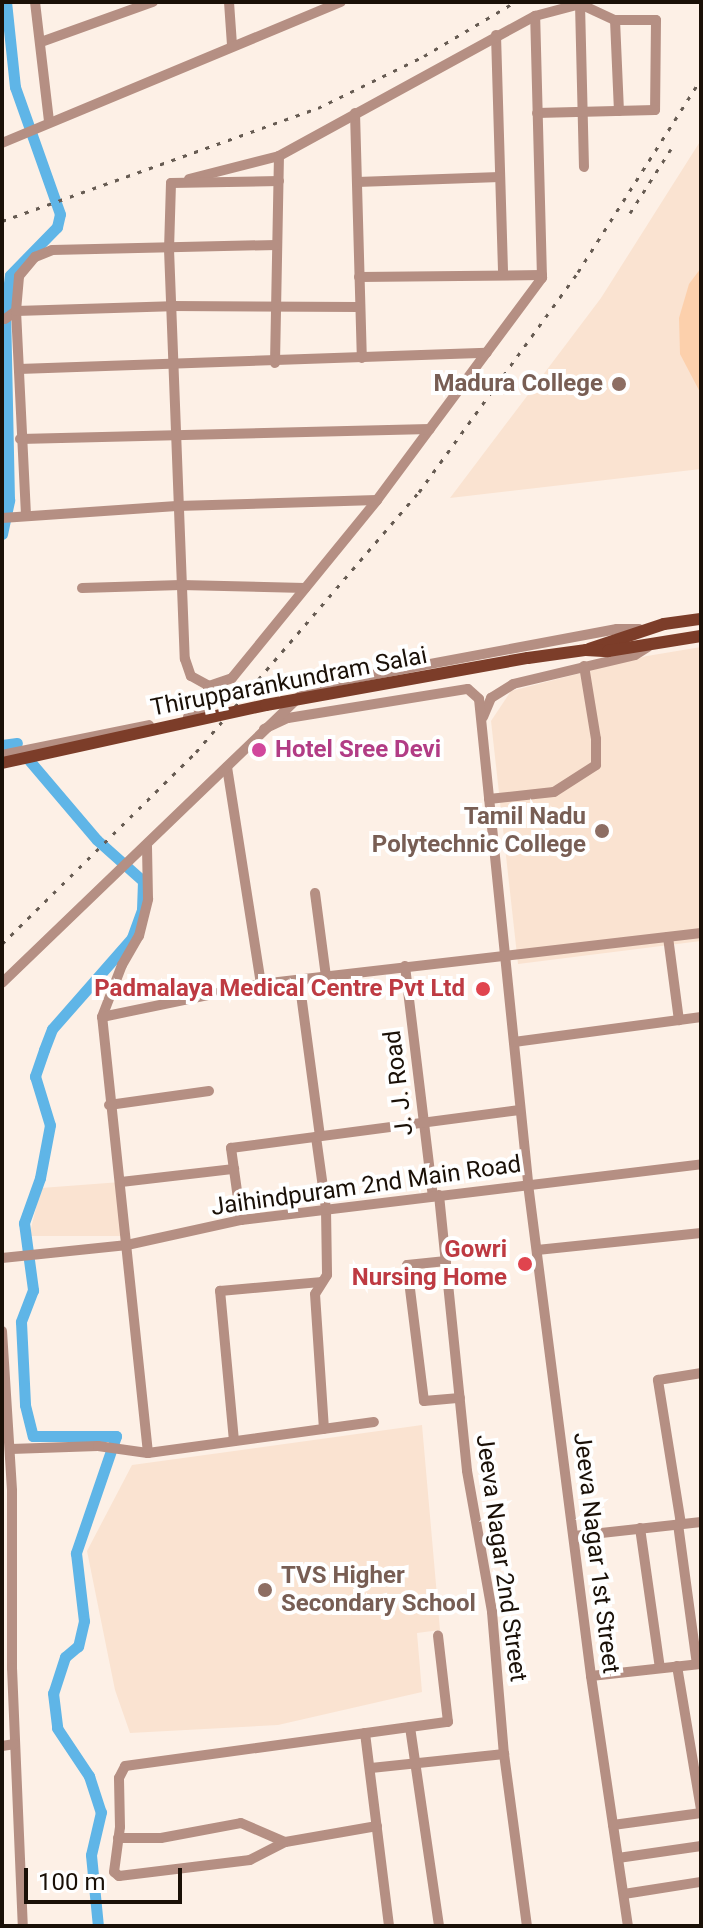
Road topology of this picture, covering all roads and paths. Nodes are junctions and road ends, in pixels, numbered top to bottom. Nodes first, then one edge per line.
1 (35, 2) edge
2 (104, 2) edge
3 (153, 2) edge
4 (229, 2) edge
5 (341, 2) edge
6 (580, 4) edge
7 (535, 16) junction
8 (106, 17) junction
9 (615, 20) junction
10 (496, 35) dead end
11 (41, 42) junction
12 (232, 45) junction
13 (619, 111) junction
14 (582, 112) junction
15 (355, 113) junction
16 (537, 113) junction
17 (49, 121) junction
18 (2, 143) edge
19 (279, 156) junction
20 (584, 167) dead end
21 (500, 177) junction
22 (279, 181) junction
23 (357, 182) junction
24 (171, 183) junction
25 (277, 245) junction
26 (169, 249) junction
27 (503, 275) junction
28 (542, 275) junction
29 (359, 277) junction
30 (171, 306) junction
31 (360, 307) junction
32 (277, 309) junction
33 (16, 311) junction
34 (5, 319) dead end
35 (487, 353) junction
36 (362, 358) junction
37 (275, 363) junction
38 (175, 365) junction
39 (19, 369) junction
40 (430, 429) junction
41 (176, 435) junction
42 (20, 439) junction
43 (377, 500) junction
44 (177, 506) junction
45 (20, 515) junction
46 (2, 518) edge
47 (181, 585) junction
48 (82, 588) dead end
49 (305, 588) junction
50 (701, 619) edge
51 (645, 630) junction
52 (701, 636) edge
53 (650, 646) junction
54 (586, 650) junction
55 (440, 664) junction
56 (584, 666) junction
57 (209, 686) junction
58 (446, 692) junction
59 (481, 722) junction
60 (264, 729) junction
61 (2, 755) edge
62 (2, 763) edge
63 (227, 767) junction
64 (489, 799) junction
65 (147, 846) junction
66 (315, 893) dead end
67 (701, 933) edge
68 (668, 937) junction
69 (505, 953) junction
70 (405, 966) junction
71 (326, 976) junction
72 (299, 979) junction
73 (2, 983) edge
74 (261, 984) junction
75 (102, 1017) junction
76 (701, 1017) edge
77 (679, 1020) junction
78 (514, 1042) junction
79 (209, 1091) dead end
80 (109, 1105) junction
81 (520, 1110) junction
82 (424, 1124) junction
83 (318, 1137) junction
84 (701, 1164) edge
85 (234, 1169) junction
86 (121, 1182) junction
87 (528, 1184) junction
88 (436, 1195) junction
89 (326, 1209) junction
90 (241, 1220) junction
91 (701, 1233) edge
92 (127, 1245) junction
93 (537, 1250) junction
94 (2, 1258) edge
95 (446, 1261) junction
96 (320, 1282) junction
97 (2, 1331) edge
98 (701, 1373) edge
99 (4, 1380) edge
100 (460, 1398) junction
101 (374, 1422) dead end
102 (324, 1429) junction
103 (234, 1441) junction
104 (11, 1449) junction
105 (148, 1453) junction
106 (7, 1492) edge
107 (701, 1522) edge
108 (680, 1524) junction
109 (640, 1528) junction
110 (574, 1536) junction
111 (7, 1627) edge
112 (438, 1636) dead end
113 (699, 1664) edge
114 (677, 1666) junction
115 (660, 1668) junction
116 (591, 1676) junction
117 (410, 1727) junction
118 (365, 1733) junction
119 (15, 1744) junction
120 (2, 1746) edge
121 (504, 1754) junction
122 (416, 1764) junction
123 (371, 1768) junction
124 (701, 1811) edge
125 (613, 1825) junction
126 (377, 1826) junction
127 (118, 1838) junction
128 (285, 1842) junction
129 (701, 1846) edge
130 (618, 1858) junction
131 (701, 1882) edge
132 (624, 1894) junction
133 (23, 1926) edge
134 (389, 1926) edge
135 (439, 1926) edge
136 (527, 1926) edge
137 (628, 1926) edge

1 - 11 street
2 - 8 street
3 - 8 street
4 - 12 street
5 - 12 street
6 - 7 street
6 - 9 street
6 - 14 street
7 - 15 street
7 - 16 street
8 - 11 street
9 - 13 street
9 - 13 street
10 - 21 street
11 - 17 street
12 - 17 street
13 - 14 street
14 - 16 street
14 - 20 street
15 - 19 street
15 - 23 street
16 - 28 street
17 - 18 street
19 - 22 street
19 - 24 street
21 - 23 street
21 - 27 street
22 - 24 street
22 - 25 street
23 - 29 street
24 - 26 street
25 - 26 street
25 - 32 street
26 - 30 street
26 - 33 street
27 - 28 street
27 - 29 street
28 - 35 street
29 - 31 street
30 - 32 street
30 - 33 street
30 - 38 street
31 - 32 street
31 - 36 street
32 - 37 street
33 - 34 street
33 - 39 street
35 - 36 street
35 - 40 street
36 - 37 street
37 - 38 street
38 - 39 street
38 - 41 street
39 - 42 street
40 - 41 street
40 - 43 street
41 - 42 street
41 - 44 street
42 - 45 street
43 - 44 street
43 - 49 street
44 - 45 street
44 - 47 street
45 - 46 street
47 - 48 street
47 - 49 street
47 - 57 street
49 - 57 street
50 - 51 main road, Thirupparankundram Salai
51 - 54 main road, Thirupparankundram Salai
51 - 55 street
52 - 53 main road, Thirupparankundram Salai
53 - 54 main road, Thirupparankundram Salai
53 - 56 street
54 - 62 main road, Thirupparankundram Salai, bridge
55 - 58 street
55 - 60 street
56 - 59 street
56 - 64 street
57 - 61 street
58 - 59 street, Jeeva Nagar 1st Street
58 - 60 street
59 - 64 street, Jeeva Nagar 1st Street
60 - 63 street
63 - 65 street
63 - 74 street
64 - 69 street, Jeeva Nagar 1st Street
65 - 73 street
65 - 75 street
66 - 71 street
67 - 68 street
68 - 69 street
68 - 77 street
69 - 70 street
69 - 78 street, Jeeva Nagar 1st Street
70 - 71 street
70 - 82 street, J. J. Road
71 - 72 street
72 - 74 street
72 - 83 street
74 - 75 street
75 - 80 street
76 - 77 street
77 - 78 street
78 - 81 street, Jeeva Nagar 1st Street
79 - 80 street
80 - 86 street
81 - 82 street
81 - 87 street, Jeeva Nagar 1st Street
82 - 83 street
82 - 88 street, J. J. Road
83 - 85 street
83 - 89 street
84 - 87 street, Jaihindpuram 2nd Main Road
85 - 86 street
85 - 90 street
86 - 92 street
87 - 88 street, Jaihindpuram 2nd Main Road
87 - 93 street, Jeeva Nagar 1st Street
88 - 89 street, Jaihindpuram 2nd Main Road
88 - 95 street, Jeeva Nagar 2nd Street
89 - 90 street, Jaihindpuram 2nd Main Road
89 - 96 street
90 - 92 street, Jaihindpuram 2nd Main Road
91 - 93 street
92 - 94 street, Jaihindpuram 2nd Main Road
92 - 105 street
93 - 110 street, Jeeva Nagar 1st Street
95 - 100 street, Jeeva Nagar 2nd Street
95 - 100 street
96 - 102 street
96 - 103 street
97 - 99 street
98 - 108 street
99 - 104 street
100 - 121 street, Jeeva Nagar 2nd Street
101 - 102 street
102 - 103 street
103 - 105 street
104 - 105 street
104 - 106 street
106 - 111 street
107 - 108 street
108 - 109 street
108 - 113 street
109 - 110 street
109 - 115 street
110 - 116 street, Jeeva Nagar 1st Street
111 - 119 street
112 - 117 street
113 - 114 street
114 - 115 street
114 - 124 street
115 - 116 street
116 - 125 street, Jeeva Nagar 1st Street
117 - 118 street
117 - 122 street
118 - 123 street
118 - 127 street
119 - 120 street
119 - 133 street
121 - 122 street
121 - 136 street, Jeeva Nagar 2nd Street
122 - 123 street
122 - 135 street
123 - 126 street
124 - 125 street
125 - 130 street, Jeeva Nagar 1st Street
126 - 128 street
126 - 134 street
127 - 128 street
127 - 128 street
129 - 130 street
130 - 132 street, Jeeva Nagar 1st Street
131 - 132 street
132 - 137 street, Jeeva Nagar 1st Street

